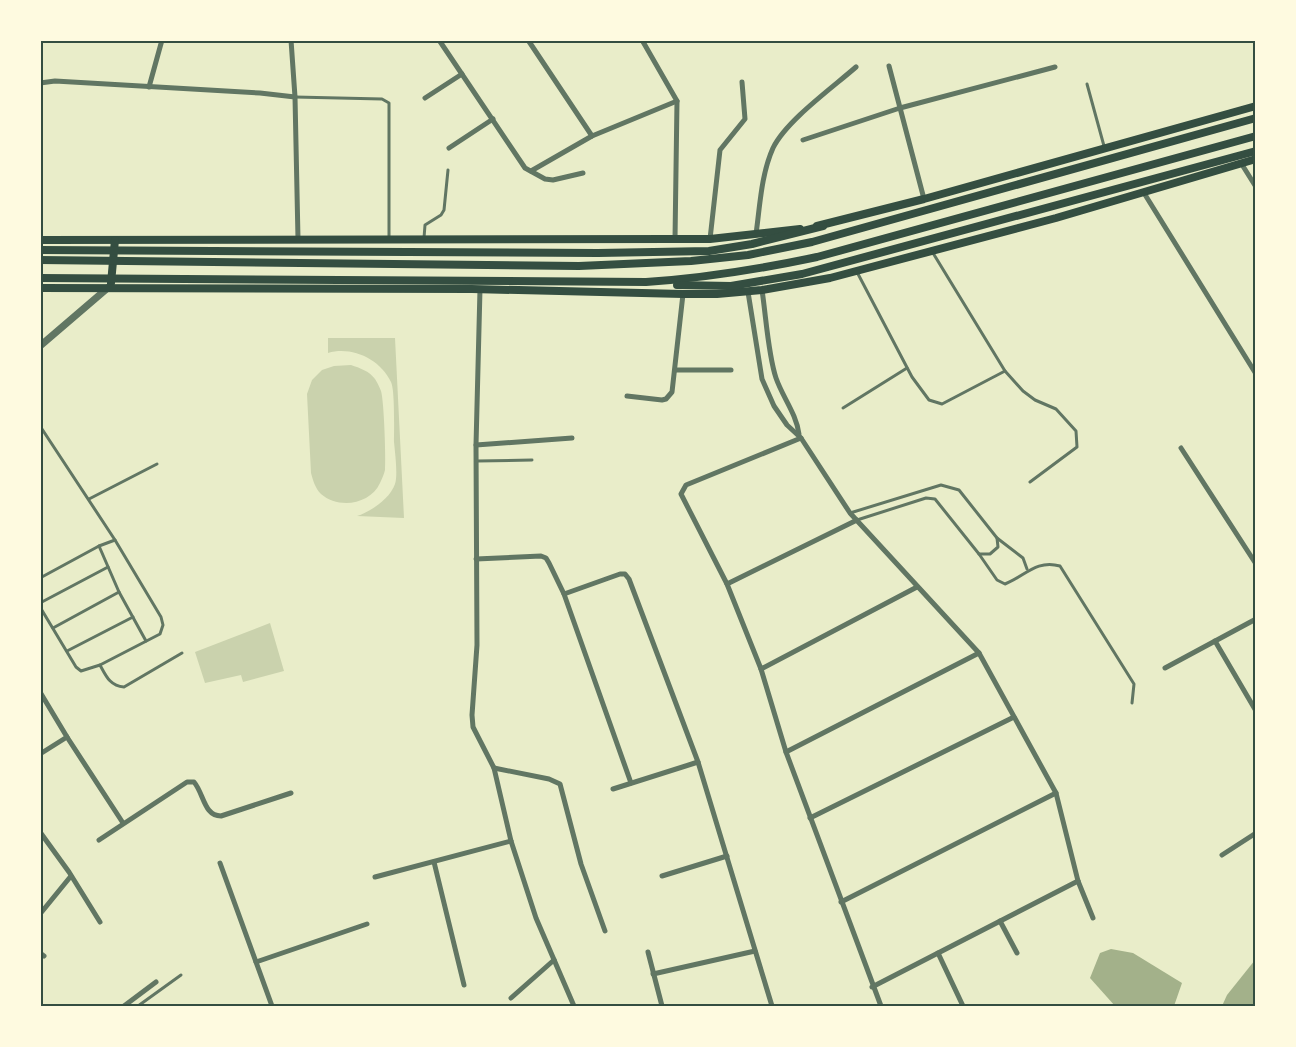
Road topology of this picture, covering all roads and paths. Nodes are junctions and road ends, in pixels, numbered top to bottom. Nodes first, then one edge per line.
1 (162, 40) edge
2 (291, 40) edge
3 (439, 40) edge
4 (528, 40) edge
5 (642, 40) edge
6 (889, 66) dead end
7 (856, 67) dead end
8 (1055, 67) dead end
9 (462, 74) junction
10 (742, 82) dead end
11 (40, 83) edge
12 (1087, 84) dead end
13 (149, 87) junction
14 (295, 97) junction
15 (425, 98) dead end
16 (677, 101) junction
17 (1256, 105) edge
18 (900, 108) junction
19 (1256, 118) edge
20 (493, 119) junction
21 (592, 136) junction
22 (1256, 136) edge
23 (803, 140) dead end
24 (450, 148) dead end
25 (1105, 149) junction
26 (1256, 151) edge
27 (1256, 159) edge
28 (1241, 163) junction
29 (448, 170) dead end
30 (531, 171) junction
31 (583, 173) dead end
32 (1256, 187) edge
33 (1144, 193) junction
34 (924, 199) junction
35 (824, 226) junction
36 (756, 234) junction
37 (298, 239) junction
38 (389, 239) junction
39 (424, 239) junction
40 (710, 239) junction
41 (40, 240) edge
42 (115, 240) junction
43 (675, 240) junction
44 (40, 250) edge
45 (933, 252) junction
46 (40, 260) edge
47 (857, 272) junction
48 (40, 278) edge
49 (646, 282) junction
50 (111, 286) junction
51 (40, 288) edge
52 (480, 289) junction
53 (762, 290) junction
54 (748, 292) junction
55 (683, 294) junction
56 (40, 346) edge
57 (907, 368) junction
58 (675, 370) junction
59 (731, 370) dead end
60 (1005, 371) junction
61 (1256, 374) edge
62 (627, 396) dead end
63 (843, 408) dead end
64 (40, 426) edge
65 (800, 436) junction
66 (572, 438) dead end
67 (476, 445) junction
68 (1181, 448) dead end
69 (532, 460) dead end
70 (476, 461) junction
71 (157, 464) dead end
72 (1030, 482) dead end
73 (89, 499) junction
74 (850, 513) junction
75 (856, 520) junction
76 (997, 538) junction
77 (115, 540) junction
78 (99, 546) junction
79 (979, 554) junction
80 (476, 559) junction
81 (1256, 564) edge
82 (108, 567) junction
83 (1028, 570) junction
84 (40, 578) edge
85 (728, 584) junction
86 (917, 587) junction
87 (119, 592) junction
88 (564, 594) junction
89 (40, 605) edge
90 (133, 617) junction
91 (1256, 619) edge
92 (53, 628) junction
93 (146, 641) junction
94 (1215, 641) junction
95 (67, 651) junction
96 (182, 653) dead end
97 (980, 653) junction
98 (100, 665) junction
99 (1165, 668) dead end
100 (761, 669) junction
101 (40, 692) edge
102 (1132, 703) dead end
103 (1256, 711) edge
104 (1014, 717) junction
105 (67, 737) junction
106 (786, 752) junction
107 (40, 754) edge
108 (698, 762) junction
109 (494, 768) junction
110 (631, 783) junction
111 (613, 789) dead end
112 (291, 793) dead end
113 (1056, 793) junction
114 (810, 818) junction
115 (123, 822) junction
116 (40, 832) edge
117 (1256, 833) edge
118 (99, 840) dead end
119 (511, 841) junction
120 (1222, 855) dead end
121 (727, 856) junction
122 (434, 862) junction
123 (220, 863) dead end
124 (71, 876) junction
125 (662, 876) dead end
126 (375, 877) dead end
127 (1078, 880) junction
128 (841, 902) junction
129 (40, 914) edge
130 (1093, 918) dead end
131 (1000, 921) junction
132 (100, 922) dead end
133 (367, 924) dead end
134 (605, 931) dead end
135 (755, 951) junction
136 (648, 952) dead end
137 (938, 953) junction
138 (1017, 953) dead end
139 (554, 960) junction
140 (256, 962) junction
141 (653, 974) junction
142 (181, 975) dead end
143 (156, 982) dead end
144 (464, 985) dead end
145 (872, 987) junction
146 (511, 998) dead end
147 (124, 1006) edge
148 (138, 1006) edge
149 (272, 1006) edge
150 (574, 1006) edge
151 (663, 1006) edge
152 (772, 1006) edge
153 (881, 1006) edge
154 (963, 1006) edge

1 - 13 street
2 - 14 street
3 - 9 street
4 - 21 street
5 - 16 street
6 - 18 street
7 - 36 street
8 - 18 street
9 - 15 street
9 - 20 street
10 - 40 street
11 - 13 street
12 - 25 lane
13 - 14 street
14 - 37 street
14 - 38 lane
16 - 21 street
16 - 43 street
17 - 25 main road
18 - 23 street
18 - 34 street
19 - 46 main road
20 - 24 street
20 - 30 street
21 - 30 street
22 - 49 main road
25 - 34 main road
26 - 49 main road
27 - 28 main road
28 - 32 street
28 - 33 main road
29 - 39 lane
30 - 31 street
33 - 45 main road
33 - 61 street
34 - 35 main road
35 - 36 main road
35 - 44 main road
36 - 40 main road
37 - 38 main road
37 - 42 main road
38 - 39 main road
39 - 43 main road
40 - 43 main road
41 - 42 main road
42 - 50 main road
45 - 47 main road
45 - 60 lane
47 - 53 main road
47 - 57 lane
48 - 49 main road
50 - 51 main road
50 - 52 main road
50 - 56 street
52 - 55 main road
52 - 67 street
53 - 54 main road
53 - 65 street
54 - 55 main road
54 - 65 street
55 - 58 street
57 - 60 lane
57 - 63 lane
58 - 59 street
58 - 62 street
60 - 72 lane
64 - 73 lane
65 - 74 street
65 - 85 street
66 - 67 street
67 - 70 street
68 - 81 street
69 - 70 lane
70 - 80 street
71 - 73 lane
73 - 77 lane
74 - 75 street
74 - 76 lane
75 - 79 lane
75 - 85 street
75 - 86 street
76 - 79 lane
76 - 83 lane
77 - 78 lane
77 - 93 lane
78 - 82 lane
78 - 84 lane
79 - 83 lane
80 - 88 street
80 - 109 street
82 - 87 lane
82 - 89 lane
83 - 102 lane
85 - 100 street
86 - 97 street
86 - 100 street
87 - 90 lane
87 - 92 lane
88 - 108 street
88 - 110 street
89 - 92 lane
90 - 93 lane
90 - 95 lane
91 - 94 street
92 - 95 lane
93 - 98 lane
94 - 99 street
94 - 103 street
95 - 98 lane
96 - 98 lane
97 - 104 street
97 - 106 street
100 - 106 street
101 - 105 street
104 - 113 street
104 - 114 street
105 - 107 street
105 - 115 street
106 - 114 street
108 - 110 street
108 - 121 street
109 - 119 street
109 - 134 street
110 - 111 street
112 - 115 street
113 - 127 street
113 - 128 street
114 - 128 street
115 - 118 street
116 - 124 street
117 - 120 street
119 - 122 street
119 - 139 street
121 - 125 street
121 - 135 street
122 - 126 street
122 - 144 street
123 - 140 street
124 - 129 street
124 - 132 street
127 - 130 street
127 - 131 street
128 - 145 street
131 - 137 street
131 - 138 street
133 - 140 street
135 - 141 street
135 - 152 street
136 - 141 street
137 - 145 street
137 - 154 street
139 - 146 street
139 - 150 street
140 - 149 street
141 - 151 street
142 - 148 lane
143 - 147 street
145 - 153 street

